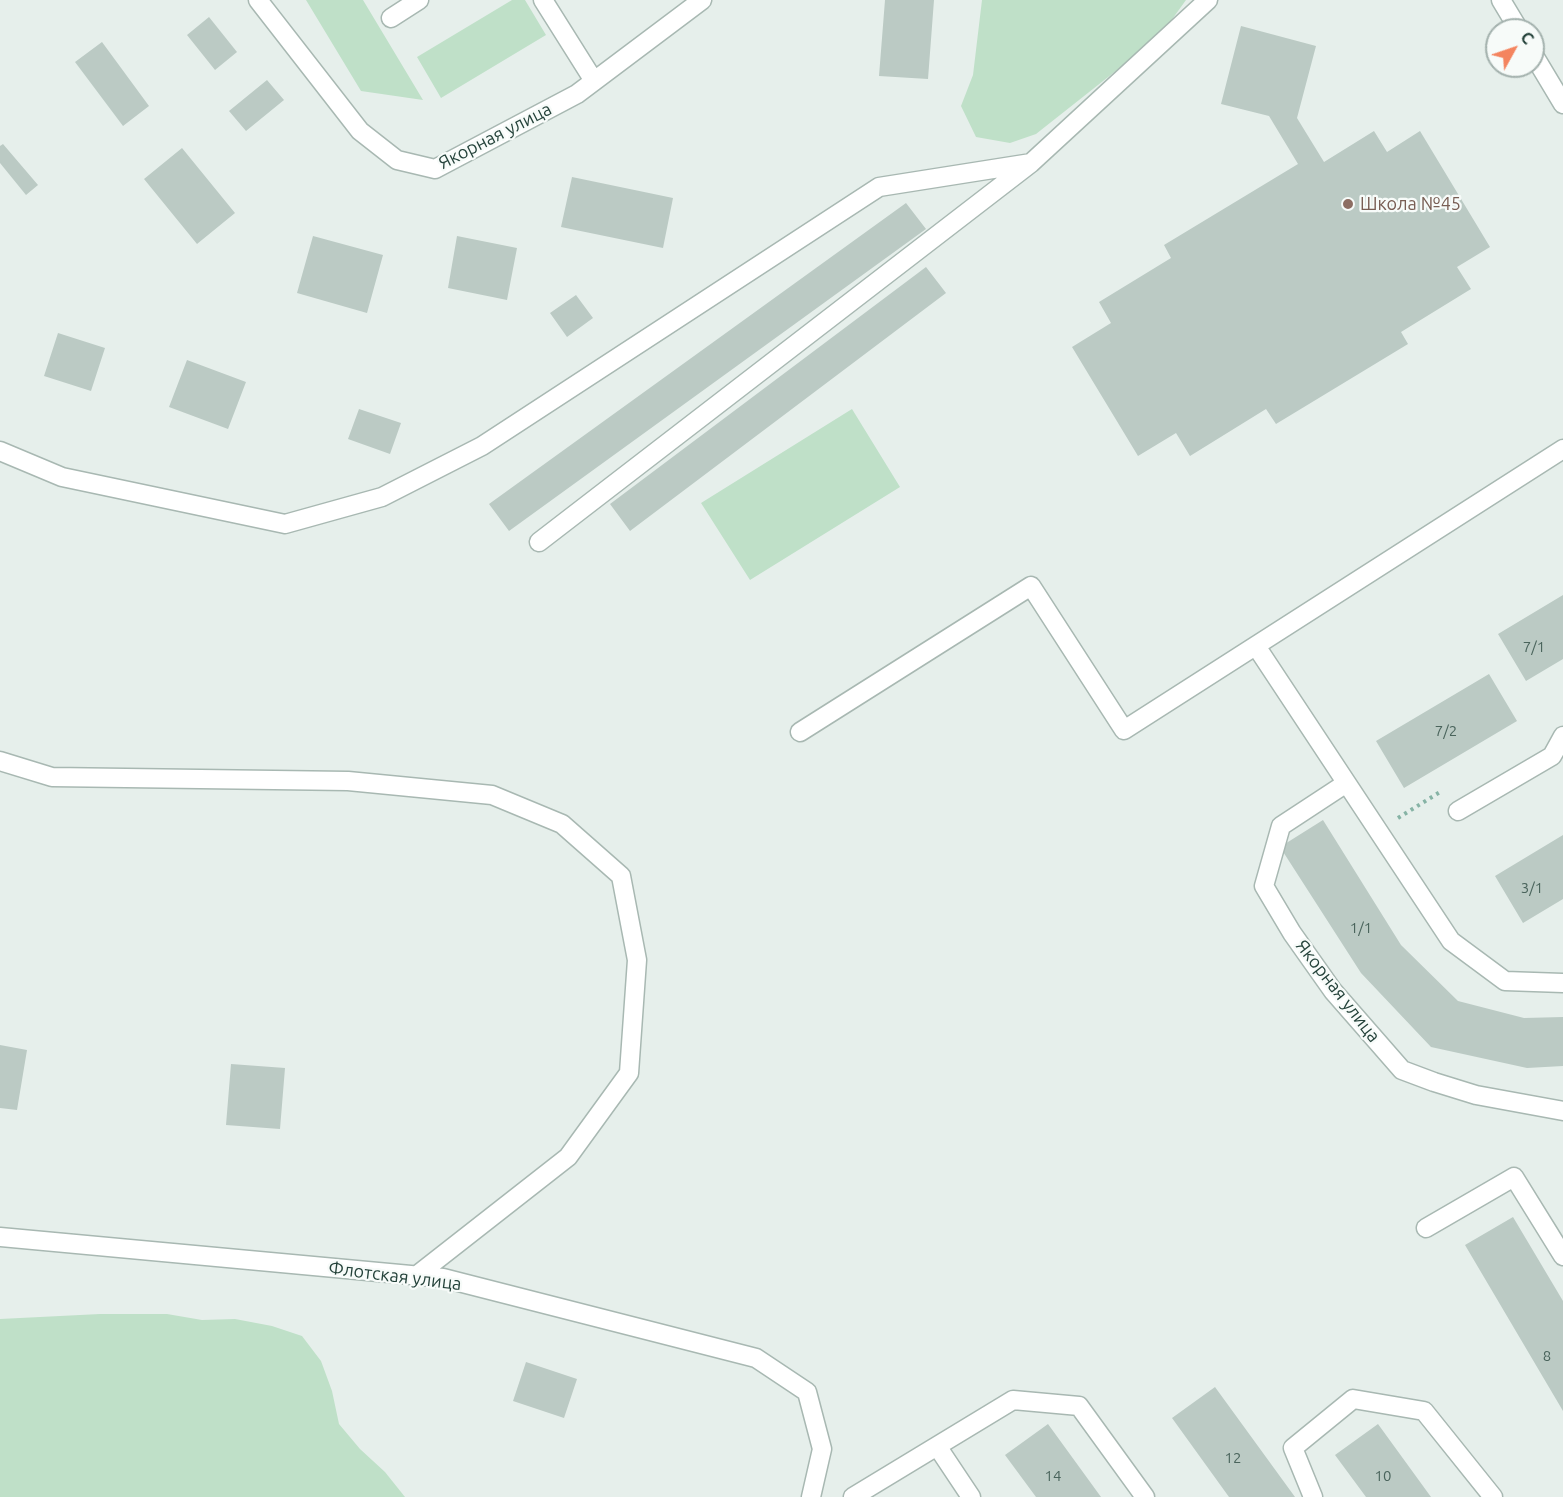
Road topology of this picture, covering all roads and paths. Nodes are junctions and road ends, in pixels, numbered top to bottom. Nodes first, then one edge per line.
1 (258, 0) edge
2 (419, 0) edge
3 (543, 0) edge
4 (702, 0) edge
5 (1208, 0) edge
6 (1501, 0) edge
7 (391, 18) dead end
8 (1512, 18) edge
9 (1545, 74) edge
10 (594, 81) junction
11 (1563, 104) edge
12 (1030, 164) junction
13 (1563, 449) edge
14 (0, 451) edge
15 (539, 542) dead end
16 (1256, 646) junction
17 (800, 732) dead end
18 (1563, 736) edge
19 (0, 761) edge
20 (1346, 784) junction
21 (1458, 811) dead end
22 (1563, 983) edge
23 (1563, 1111) edge
24 (1426, 1228) dead end
25 (0, 1238) edge
26 (1563, 1256) edge
27 (416, 1276) junction
28 (937, 1446) junction
29 (812, 1497) edge
30 (853, 1497) edge
31 (971, 1497) edge
32 (1145, 1497) edge
33 (1313, 1497) edge
34 (1493, 1497) edge

1 - 10 street, Якорная улица
2 - 7 street
3 - 10 street
4 - 10 street, Якорная улица
5 - 12 street
6 - 8 street
9 - 11 street
12 - 14 street
12 - 15 street
13 - 16 street
16 - 17 street
16 - 20 street
18 - 21 street
19 - 27 street
20 - 22 street
20 - 23 street, Якорная улица
24 - 26 street
25 - 27 street, Флотская улица
27 - 29 street, Флотская улица
28 - 30 street
28 - 31 street
28 - 32 street
33 - 34 street

